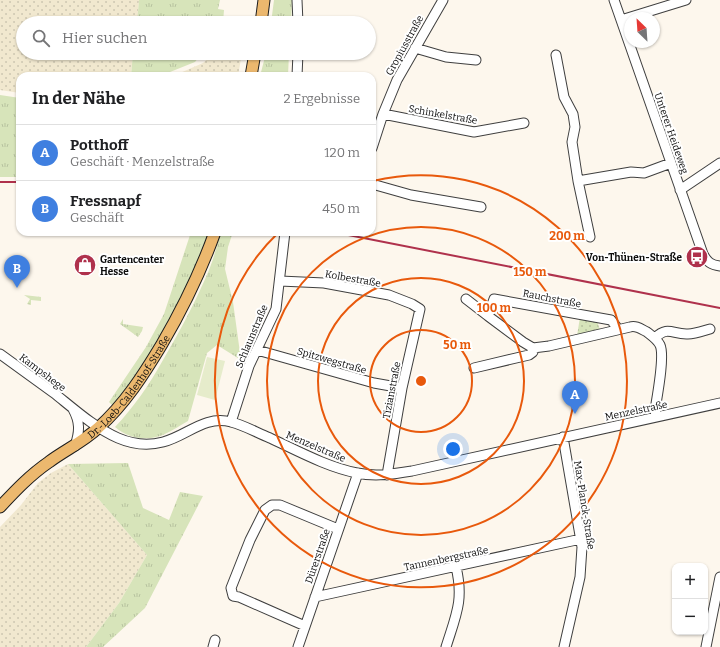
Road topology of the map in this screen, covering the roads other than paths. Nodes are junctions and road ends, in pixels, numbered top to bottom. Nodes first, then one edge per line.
1 (264, 0) edge
2 (297, 0) edge
3 (443, 0) edge
4 (614, 0) edge
5 (686, 0) edge
6 (262, 16) edge
7 (298, 16) edge
8 (621, 20) junction
9 (415, 48) junction
10 (556, 55) dead end
11 (254, 60) edge
12 (298, 60) edge
13 (476, 60) dead end
14 (252, 72) edge
15 (297, 72) edge
16 (383, 114) junction
17 (524, 123) dead end
18 (376, 136) edge
19 (671, 163) junction
20 (720, 163) edge
21 (578, 181) junction
22 (376, 185) edge
23 (680, 190) junction
24 (481, 207) dead end
25 (213, 236) edge
26 (285, 236) edge
27 (590, 237) dead end
28 (719, 266) edge
29 (280, 281) junction
30 (466, 299) dead end
31 (420, 309) joint
32 (488, 316) junction
33 (618, 329) junction
34 (710, 329) dead end
35 (654, 338) junction
36 (534, 348) junction
37 (257, 350) junction
38 (0, 354) edge
39 (474, 368) dead end
40 (402, 388) junction
41 (720, 403) edge
42 (72, 407) junction
43 (656, 416) junction
44 (231, 422) junction
45 (100, 427) junction
46 (563, 437) junction
47 (75, 446) junction
48 (358, 473) junction
49 (387, 475) junction
50 (0, 508) edge
51 (338, 529) junction
52 (581, 539) junction
53 (456, 567) junction
54 (720, 577) edge
55 (315, 597) junction
56 (717, 603) edge
57 (306, 626) junction
58 (298, 647) edge
59 (446, 647) edge
60 (564, 647) edge
61 (706, 647) edge

1 - 6 main road
2 - 7 street
3 - 9 street, Gropiusstraße
4 - 8 street, Unterer Heideweg
5 - 8 street
8 - 19 street, Unterer Heideweg
9 - 13 street
9 - 16 street, Gropiusstraße
10 - 21 street
11 - 14 main road
12 - 15 street
16 - 17 street, Schinkelstraße
16 - 18 street, Gropiusstraße
19 - 21 street
19 - 23 street, Unterer Heideweg
20 - 23 street
21 - 27 street
22 - 24 street
23 - 28 street, Unterer Heideweg
25 - 45 main road, Dr.-Loeb-Caldenhof-Straße
26 - 29 street, Schlaunstraße
29 - 31 street, Kolbestraße
29 - 37 street, Schlaunstraße
30 - 32 street
31 - 40 street, Tizianstraße
32 - 33 street, Rauchstraße
32 - 36 street
33 - 35 street
33 - 36 street
34 - 35 street
35 - 43 street
36 - 39 street
37 - 40 street, Spitzwegstraße
37 - 44 street, Schlaunstraße
38 - 42 street, Kampshege
40 - 49 street, Tizianstraße
41 - 43 street, Menzelstraße
42 - 45 street, Kampshege
42 - 47 street
43 - 46 street, Menzelstraße
44 - 45 street, Menzelstraße
44 - 48 street, Menzelstraße
45 - 47 main road, Dr.-Loeb-Caldenhof-Straße
46 - 49 street, Menzelstraße
46 - 52 street, Max-Planck-Straße
47 - 50 main road, Dr.-Loeb-Caldenhof-Straße
48 - 49 street, Menzelstraße
48 - 51 street, Dürerstraße
51 - 55 street, Dürerstraße
51 - 57 street
52 - 53 street, Tannenbergstraße
52 - 60 street, Max-Planck-Straße
53 - 55 street, Tannenbergstraße
53 - 59 street
54 - 56 street
55 - 57 street, Dürerstraße
56 - 61 street
57 - 58 street, Dürerstraße

